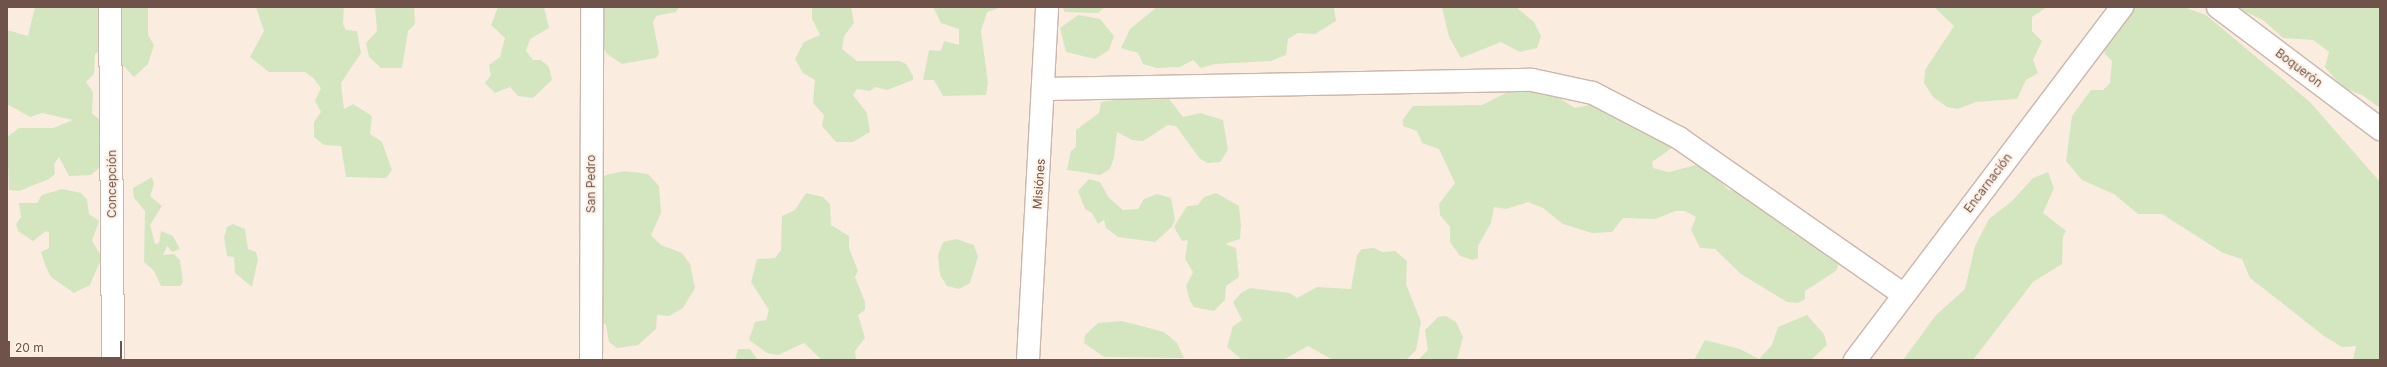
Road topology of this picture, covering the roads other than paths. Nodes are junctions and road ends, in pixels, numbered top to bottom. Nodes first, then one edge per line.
1 (110, 7) edge
2 (592, 7) edge
3 (1047, 7) edge
4 (2122, 7) edge
5 (2218, 7) edge
6 (1045, 89) junction
7 (2380, 129) edge
8 (1904, 295) junction
9 (113, 360) edge
10 (591, 360) edge
11 (1028, 360) edge
12 (1855, 360) edge

1 - 9 street, Concepción
2 - 10 street, San Pedro
3 - 6 street, Misiónes
4 - 8 street, Encarnación
5 - 7 street, Boquerón
6 - 8 street
6 - 11 street, Misiónes
8 - 12 street, Encarnación

